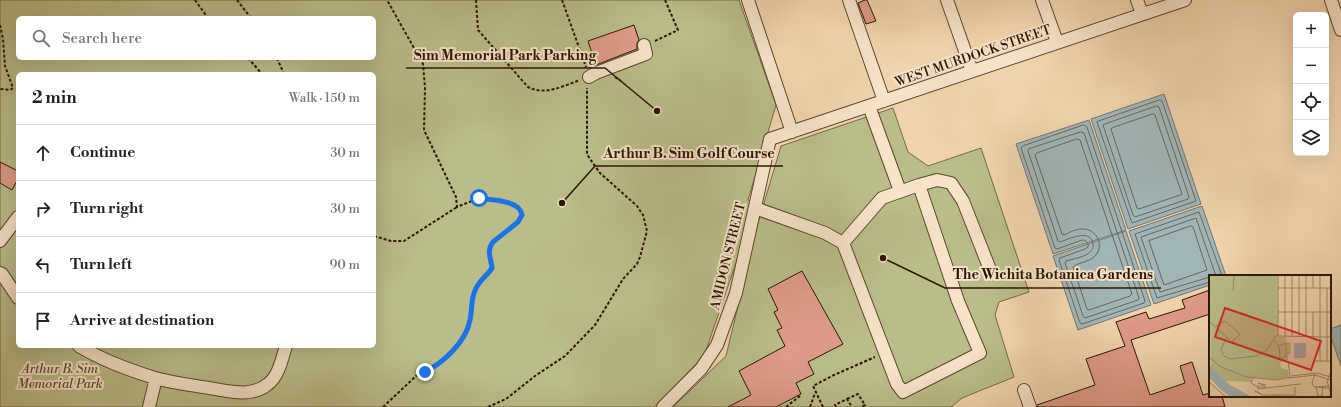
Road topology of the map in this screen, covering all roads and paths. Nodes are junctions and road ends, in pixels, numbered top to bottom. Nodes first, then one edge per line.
1 (194, 0) edge
2 (237, 0) edge
3 (387, 0) edge
4 (476, 0) edge
5 (562, 0) edge
6 (665, 0) edge
7 (748, 0) edge
8 (849, 0) edge
9 (947, 0) edge
10 (1042, 0) edge
11 (1137, 0) edge
12 (1185, 0) edge
13 (1330, 0) edge
14 (1142, 14) junction
15 (206, 16) edge
16 (249, 16) edge
17 (0, 25) edge
18 (1341, 30) edge
19 (1057, 42) junction
20 (644, 45) joint
21 (250, 60) edge
22 (278, 60) edge
23 (972, 71) junction
24 (260, 72) edge
25 (283, 72) edge
26 (590, 77) junction
27 (0, 89) edge
28 (884, 101) junction
29 (869, 106) junction
30 (792, 132) junction
31 (770, 139) joint
32 (919, 185) junction
33 (900, 192) junction
34 (457, 206) junction
35 (755, 208) junction
36 (16, 220) edge
37 (376, 237) edge
38 (0, 240) edge
39 (843, 243) junction
40 (989, 267) dead end
41 (0, 273) edge
42 (16, 295) edge
43 (83, 348) edge
44 (285, 348) edge
45 (875, 357) dead end
46 (156, 378) junction
47 (1024, 390) dead end
48 (815, 393) junction
49 (800, 396) dead end
50 (847, 399) junction
51 (866, 406) edge
52 (149, 407) edge
53 (383, 407) edge
54 (488, 407) edge
55 (663, 407) edge
56 (786, 407) edge
57 (810, 407) edge
58 (823, 407) edge
59 (836, 407) edge
60 (852, 407) edge
61 (861, 407) edge
62 (1030, 407) edge

1 - 15 path
2 - 16 path
3 - 34 path
4 - 26 path
5 - 26 path
6 - 20 path
7 - 30 street
8 - 28 street
9 - 23 street
10 - 19 street
11 - 14 street
12 - 14 street, WEST MURDOCK STREET
13 - 18 street
14 - 19 street, WEST MURDOCK STREET
17 - 27 path
19 - 23 street, WEST MURDOCK STREET
20 - 26 street
21 - 24 path
22 - 25 path
23 - 28 street, WEST MURDOCK STREET
26 - 54 path
28 - 29 street, WEST MURDOCK STREET
29 - 30 street, WEST MURDOCK STREET
29 - 33 street
30 - 31 street, WEST MURDOCK STREET
31 - 35 street, AMIDON STREET
32 - 33 street
32 - 39 street
32 - 40 street
33 - 39 street
34 - 37 path
34 - 53 path
35 - 39 street
35 - 55 street, AMIDON STREET
36 - 38 street
41 - 42 street
43 - 46 street
44 - 46 street
45 - 48 path
46 - 52 street
47 - 62 street
48 - 57 path
48 - 58 path
49 - 56 path
50 - 51 path
50 - 59 path
50 - 60 path
51 - 61 path

